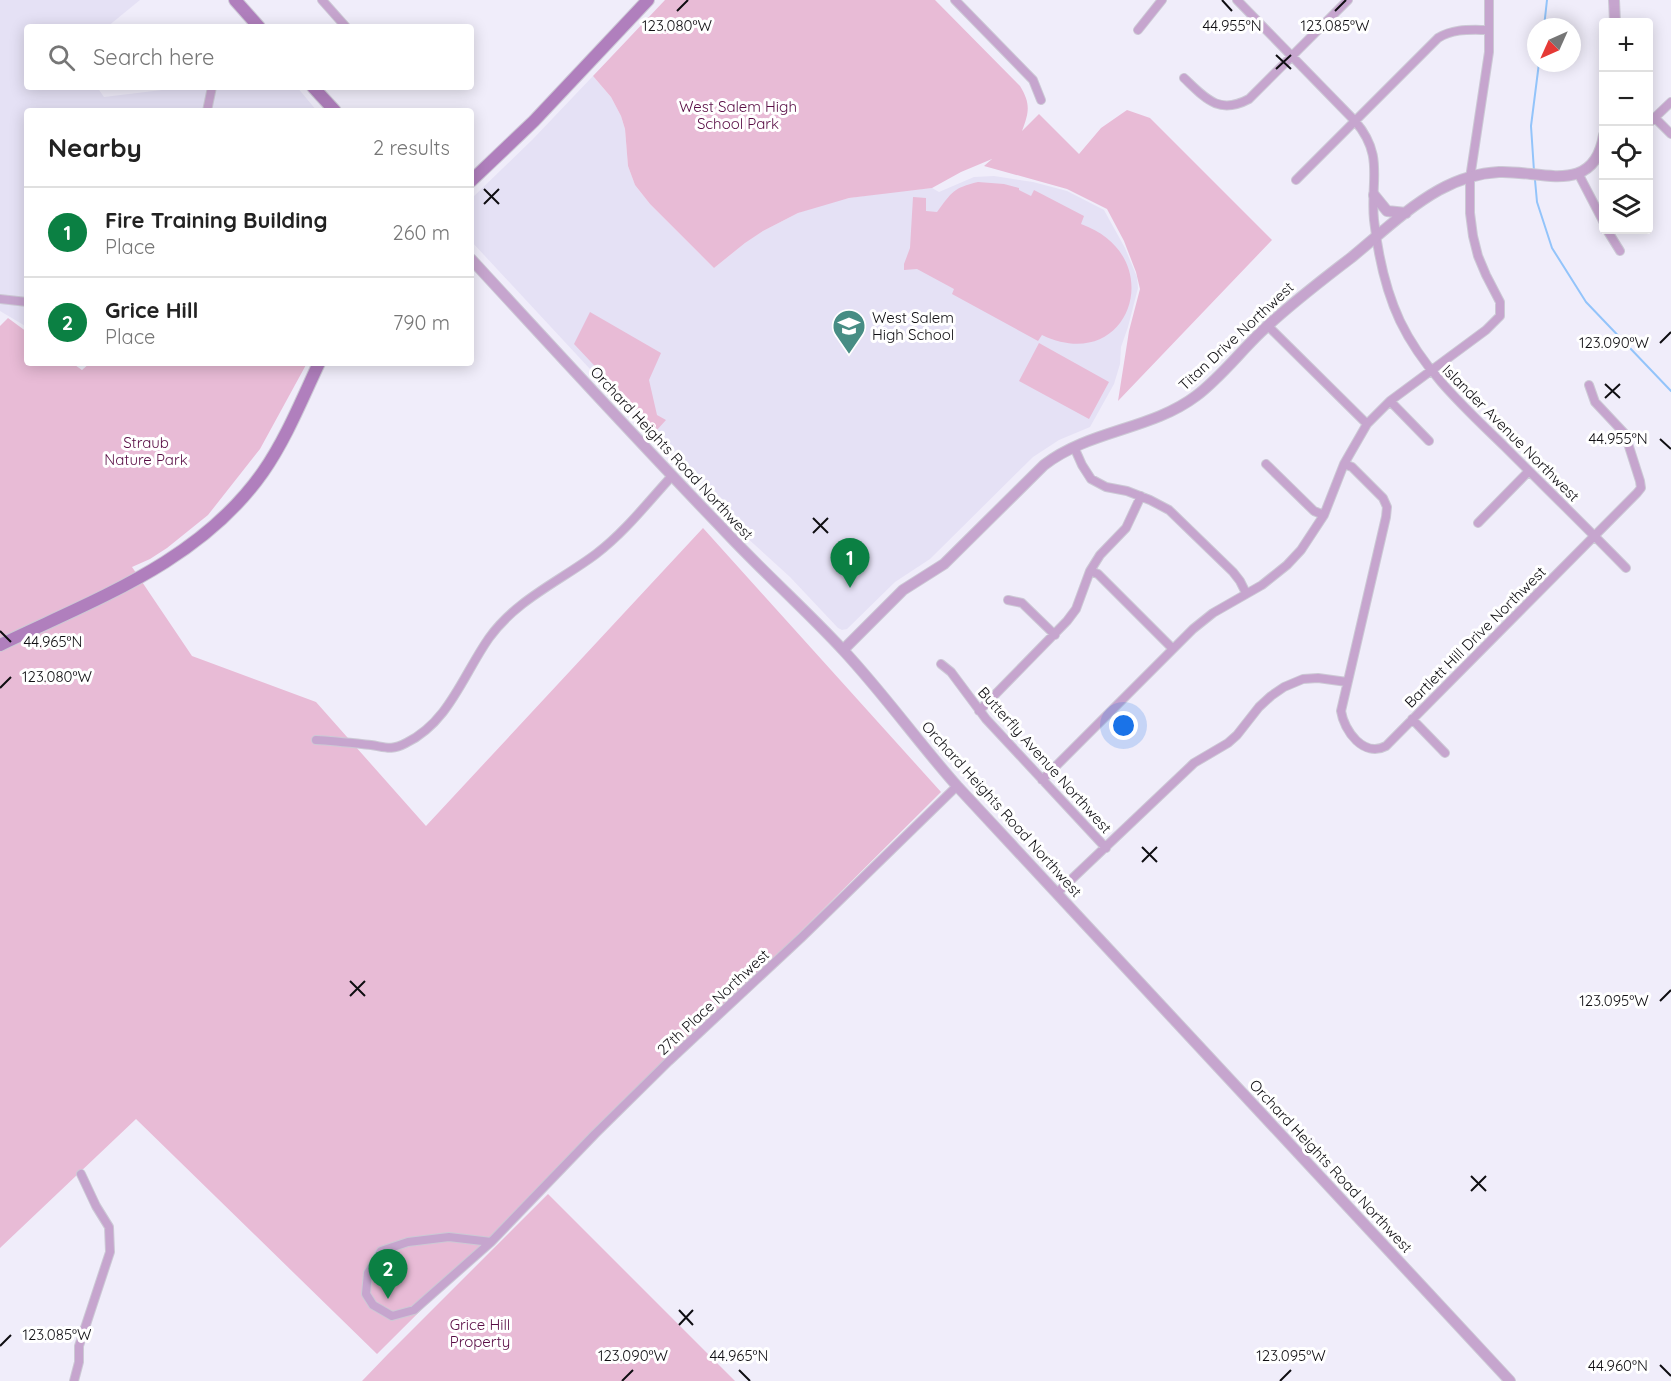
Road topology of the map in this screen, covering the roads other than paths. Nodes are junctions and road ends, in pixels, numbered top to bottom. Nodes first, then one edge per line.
1 (235, 0) edge
2 (322, 0) edge
3 (648, 0) edge
4 (955, 0) edge
5 (1162, 0) edge
6 (1237, 0) edge
7 (1348, 0) edge
8 (1489, 0) edge
9 (1614, 0) edge
10 (1615, 18) edge
11 (255, 24) edge
12 (343, 24) edge
13 (1138, 30) dead end
14 (1489, 30) junction
15 (1292, 56) junction
16 (1184, 78) dead end
17 (211, 90) edge
18 (316, 90) edge
19 (1041, 100) dead end
20 (1671, 102) edge
21 (208, 108) edge
22 (332, 108) edge
23 (1653, 120) edge
24 (1355, 121) junction
25 (1653, 122) edge
26 (1671, 134) edge
27 (1599, 151) edge
28 (1578, 173) junction
29 (474, 178) edge
30 (1470, 178) junction
31 (1296, 180) dead end
32 (1374, 195) junction
33 (1406, 213) junction
34 (1599, 213) edge
35 (1610, 234) edge
36 (1376, 236) junction
37 (1620, 250) dead end
38 (474, 262) edge
39 (0, 299) edge
40 (24, 303) edge
41 (1268, 326) junction
42 (318, 366) edge
43 (1430, 370) junction
44 (1589, 386) dead end
45 (1390, 400) junction
46 (1367, 424) junction
47 (1429, 441) dead end
48 (1074, 447) junction
49 (1266, 464) dead end
50 (1344, 464) junction
51 (1529, 471) junction
52 (672, 476) junction
53 (1141, 496) junction
54 (1324, 515) junction
55 (1478, 523) dead end
56 (1594, 536) junction
57 (1626, 568) dead end
58 (1090, 571) junction
59 (1246, 593) junction
60 (1008, 600) dead end
61 (1055, 635) junction
62 (0, 645) edge
63 (1173, 649) junction
64 (843, 650) junction
65 (941, 664) dead end
66 (1347, 682) junction
67 (979, 711) junction
68 (1412, 720) junction
69 (316, 740) dead end
70 (1445, 753) dead end
71 (1042, 780) junction
72 (957, 786) junction
73 (1106, 848) junction
74 (1057, 893) junction
75 (81, 1174) dead end
76 (491, 1242) junction
77 (74, 1381) edge
78 (1510, 1381) edge

1 - 11 main road
2 - 12 street
3 - 29 main road
4 - 19 street
5 - 13 street
6 - 15 street, Islander Avenue Northwest
7 - 15 street
8 - 14 street
9 - 10 street
14 - 24 street
14 - 30 street
15 - 16 street
15 - 24 street, Islander Avenue Northwest
17 - 21 street
18 - 22 main road
20 - 23 street
24 - 31 street
24 - 32 street, Islander Avenue Northwest
25 - 26 street
27 - 28 street
28 - 30 street, Titan Drive Northwest
28 - 34 street
30 - 33 street, Titan Drive Northwest
30 - 43 street
32 - 33 street
32 - 36 street, Islander Avenue Northwest
33 - 36 street, Titan Drive Northwest
35 - 37 street
36 - 41 street, Titan Drive Northwest
36 - 43 street, Islander Avenue Northwest
38 - 52 street, Orchard Heights Road Northwest
39 - 40 street
41 - 46 street
41 - 48 street, Titan Drive Northwest
42 - 62 main road
43 - 45 street
43 - 51 street, Islander Avenue Northwest
44 - 56 street, Bartlett Hill Drive Northwest
45 - 46 street
45 - 47 street
46 - 50 street
48 - 53 street
48 - 64 street, Titan Drive Northwest
49 - 54 street
50 - 54 street
50 - 66 street
51 - 55 street
51 - 56 street, Islander Avenue Northwest
52 - 64 street, Orchard Heights Road Northwest
52 - 69 street
53 - 58 street
53 - 59 street
54 - 59 street
56 - 57 street, Islander Avenue Northwest
56 - 68 street, Bartlett Hill Drive Northwest
58 - 61 street
58 - 63 street
59 - 63 street
60 - 61 street
61 - 67 street
63 - 71 street
64 - 72 street, Orchard Heights Road Northwest
65 - 67 street, Butterfly Avenue Northwest
66 - 68 street, Bartlett Hill Drive Northwest
66 - 73 street
67 - 71 street, Butterfly Avenue Northwest
68 - 70 street
71 - 73 street, Butterfly Avenue Northwest
72 - 74 street, Orchard Heights Road Northwest
72 - 76 street, 27th Place Northwest
73 - 74 street
74 - 78 street, Orchard Heights Road Northwest
75 - 77 street
76 - 76 street, 27th Place Northwest

